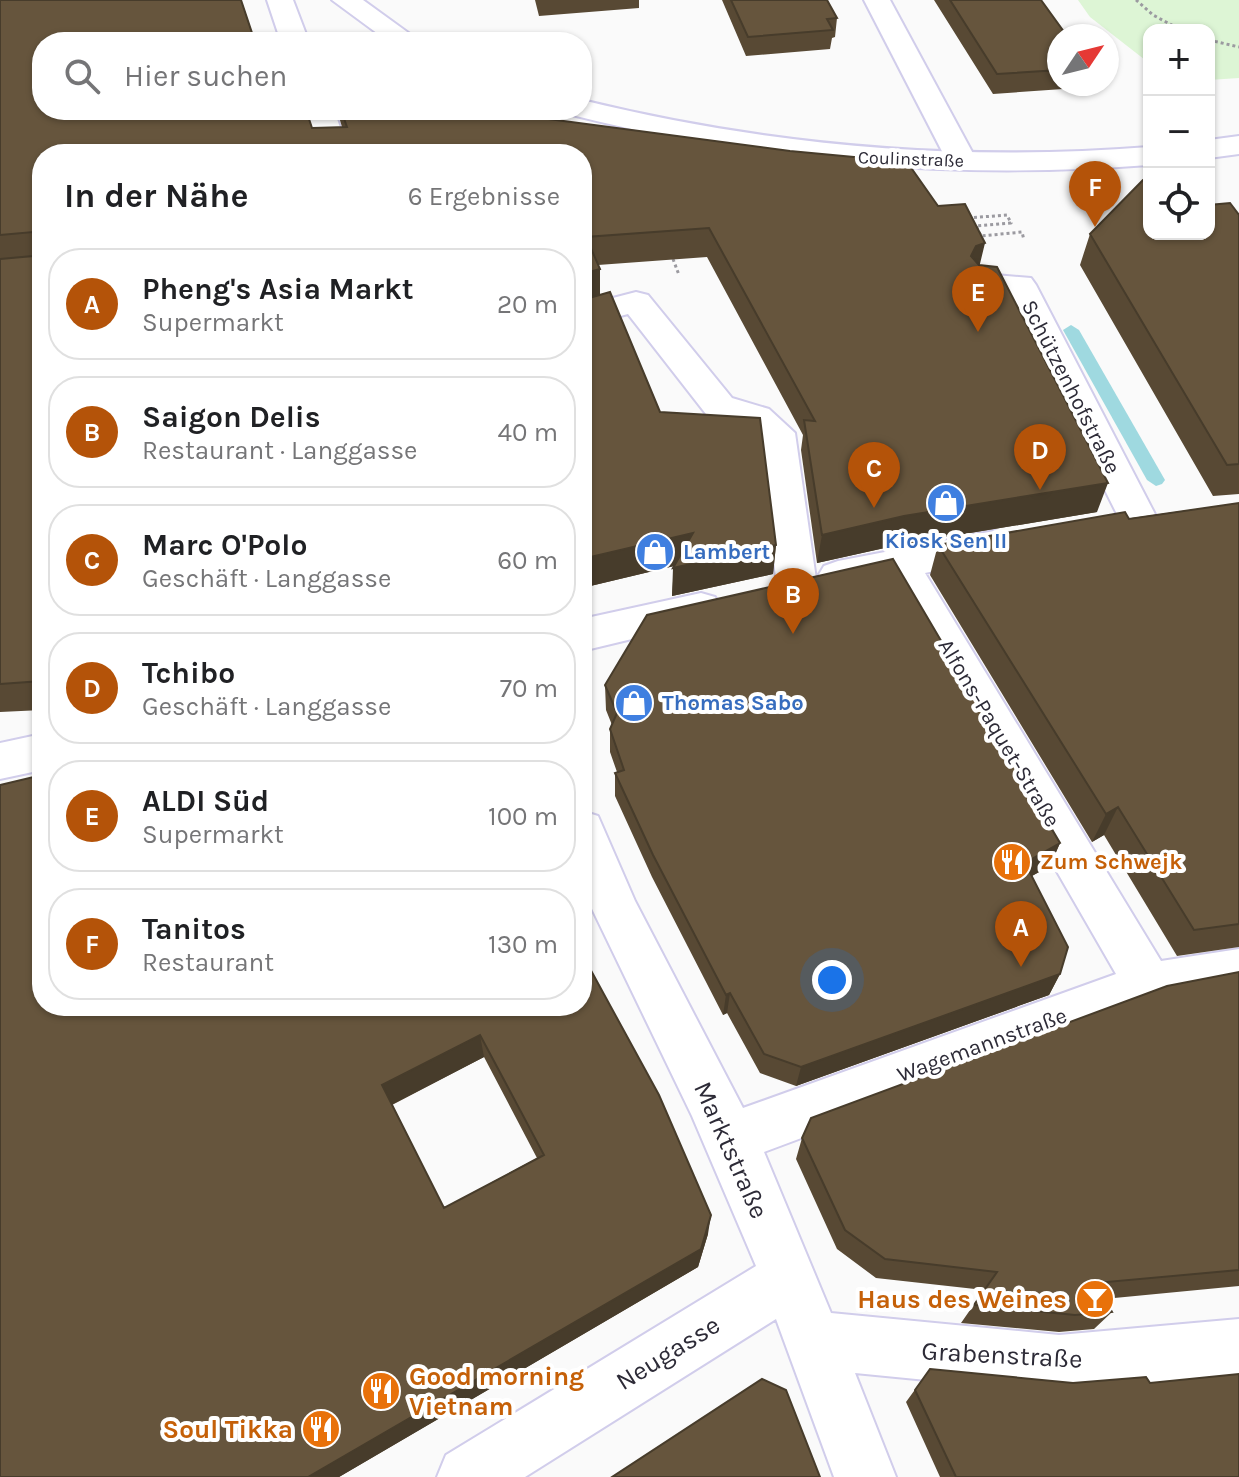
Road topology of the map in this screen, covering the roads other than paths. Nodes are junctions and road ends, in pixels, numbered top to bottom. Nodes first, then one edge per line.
1 (280, 0) edge
2 (345, 0) edge
3 (877, 0) edge
4 (291, 32) edge
5 (388, 32) edge
6 (592, 112) edge
7 (322, 120) edge
8 (331, 144) edge
9 (1239, 145) edge
10 (1215, 148) edge
11 (1143, 156) edge
12 (962, 161) junction
13 (984, 284) edge
14 (592, 313) edge
15 (1182, 515) edge
16 (1033, 538) edge
17 (898, 562) junction
18 (766, 593) junction
19 (592, 633) edge
20 (32, 754) edge
21 (0, 761) edge
22 (592, 858) edge
23 (1239, 971) edge
24 (1149, 985) junction
25 (730, 1139) junction
26 (787, 1280) junction
27 (814, 1340) junction
28 (1239, 1348) edge
29 (468, 1477) edge
30 (865, 1477) edge

1 - 4 street
2 - 5 street
3 - 12 street
6 - 12 street, Coulinstraße
7 - 8 street
9 - 10 street
11 - 12 street, Coulinstraße
13 - 15 street, Schützenhofstraße
14 - 18 street
16 - 17 street
17 - 18 street
17 - 24 street, Alfons-Paquet-Straße
18 - 19 street
20 - 21 street
22 - 25 street, Marktstraße
23 - 24 street, Wagemannstraße
24 - 25 street, Wagemannstraße
25 - 26 street, Marktstraße
26 - 27 street, Marktstraße
26 - 29 street, Neugasse
27 - 28 street, Grabenstraße
27 - 30 street, Marktstraße

